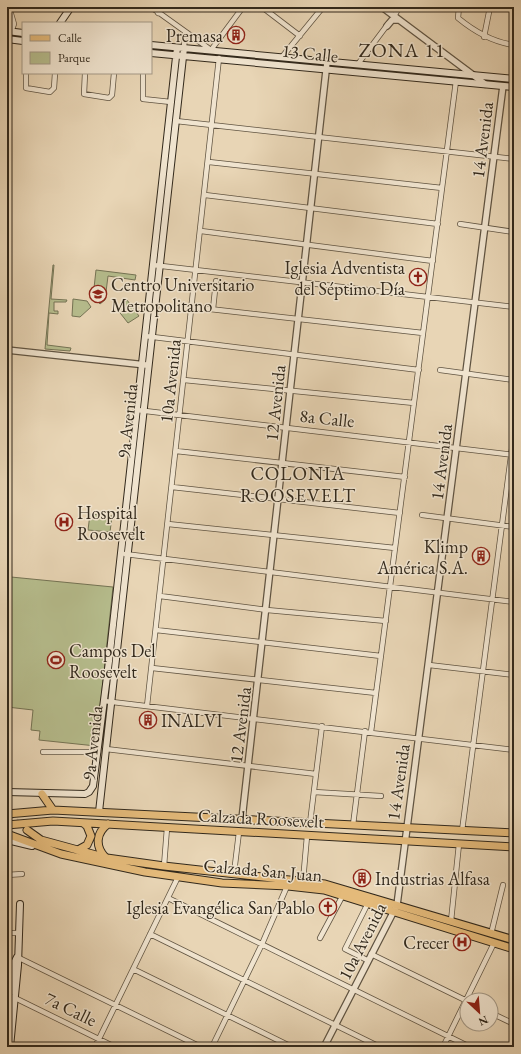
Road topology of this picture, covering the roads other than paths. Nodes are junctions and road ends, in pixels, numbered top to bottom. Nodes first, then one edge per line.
1 (9, 7) edge
2 (72, 7) edge
3 (151, 7) edge
4 (163, 7) edge
5 (243, 7) edge
6 (262, 7) edge
7 (323, 7) edge
8 (399, 7) edge
9 (459, 7) edge
10 (490, 7) edge
11 (384, 9) edge
12 (158, 13) junction
13 (395, 15) junction
14 (61, 22) edge
15 (404, 23) junction
16 (387, 26) junction
17 (9, 32) edge
18 (185, 32) junction
19 (22, 33) edge
20 (300, 36) junction
21 (484, 37) junction
22 (7, 39) edge
23 (22, 41) edge
24 (152, 45) edge
25 (514, 45) edge
26 (181, 48) junction
27 (211, 50) junction
28 (152, 53) edge
29 (180, 55) junction
30 (282, 57) junction
31 (219, 58) junction
32 (327, 62) junction
33 (358, 64) junction
34 (326, 69) junction
35 (26, 74) edge
36 (55, 74) edge
37 (85, 74) edge
38 (114, 74) edge
39 (144, 74) edge
40 (476, 75) junction
41 (514, 79) edge
42 (456, 81) junction
43 (485, 84) junction
44 (503, 86) junction
45 (514, 87) edge
46 (171, 102) junction
47 (176, 121) junction
48 (213, 125) junction
49 (319, 137) junction
50 (447, 152) junction
51 (494, 157) junction
52 (514, 159) edge
53 (209, 162) junction
54 (315, 174) junction
55 (442, 188) junction
56 (205, 195) junction
57 (311, 208) junction
58 (438, 224) junction
59 (460, 224) dead end
60 (485, 227) junction
61 (201, 231) junction
62 (514, 232) edge
63 (158, 243) junction
64 (307, 244) junction
65 (433, 260) junction
66 (156, 266) junction
67 (196, 270) junction
68 (216, 281) dead end
69 (303, 282) junction
70 (428, 297) junction
71 (476, 302) junction
72 (192, 307) junction
73 (514, 307) edge
74 (213, 309) junction
75 (299, 319) junction
76 (423, 334) junction
77 (148, 336) junction
78 (188, 341) junction
79 (7, 350) edge
80 (295, 354) junction
81 (145, 365) junction
82 (418, 370) junction
83 (440, 370) dead end
84 (467, 373) junction
85 (184, 380) junction
86 (514, 380) edge
87 (291, 390) junction
88 (414, 403) junction
89 (140, 410) junction
90 (180, 415) junction
91 (287, 428) junction
92 (514, 433) edge
93 (409, 441) junction
94 (457, 447) junction
95 (176, 451) junction
96 (513, 454) edge
97 (283, 463) junction
98 (405, 477) junction
99 (172, 487) junction
100 (279, 499) junction
101 (400, 513) junction
102 (422, 515) dead end
103 (448, 518) junction
104 (168, 524) junction
105 (502, 525) junction
106 (514, 527) edge
107 (275, 536) junction
108 (395, 548) junction
109 (124, 554) junction
110 (164, 559) junction
111 (271, 572) junction
112 (390, 587) junction
113 (439, 593) junction
114 (160, 596) junction
115 (492, 599) junction
116 (514, 602) edge
117 (267, 610) junction
118 (386, 621) junction
119 (156, 630) junction
120 (263, 644) junction
121 (381, 656) junction
122 (429, 665) junction
123 (152, 668) junction
124 (483, 672) junction
125 (514, 675) edge
126 (259, 680) junction
127 (376, 693) junction
128 (104, 701) junction
129 (112, 702) junction
130 (147, 706) junction
131 (254, 718) junction
132 (322, 726) junction
133 (365, 731) junction
134 (371, 732) junction
135 (419, 738) junction
136 (473, 745) junction
137 (106, 749) junction
138 (514, 750) edge
139 (43, 752) dead end
140 (98, 752) junction
141 (249, 764) junction
142 (316, 774) junction
143 (7, 792) edge
144 (314, 792) junction
145 (42, 794) junction
146 (355, 795) junction
147 (381, 796) dead end
148 (53, 810) junction
149 (100, 812) junction
150 (7, 814) edge
151 (242, 819) junction
152 (84, 823) junction
153 (310, 823) junction
154 (108, 824) junction
155 (7, 825) edge
156 (353, 825) junction
157 (406, 827) junction
158 (167, 828) junction
159 (27, 830) tunnel mouth
160 (462, 831) junction
161 (239, 832) junction
162 (514, 833) edge
163 (7, 834) edge
164 (307, 836) junction
165 (7, 840) edge
166 (405, 841) junction
167 (459, 844) junction
168 (514, 847) edge
169 (78, 850) junction
170 (61, 854) junction
171 (105, 857) junction
172 (164, 866) junction
173 (234, 873) junction
174 (22, 874) dead end
175 (7, 875) edge
176 (178, 877) junction
177 (303, 881) junction
178 (288, 882) junction
179 (503, 885) dead end
180 (343, 895) junction
181 (168, 898) junction
182 (368, 903) junction
183 (20, 904) dead end
184 (397, 905) junction
185 (393, 912) junction
186 (450, 921) junction
187 (7, 933) edge
188 (18, 933) junction
189 (150, 934) junction
190 (491, 934) junction
191 (320, 938) dead end
192 (514, 940) edge
193 (494, 943) junction
194 (262, 944) junction
195 (514, 949) edge
196 (371, 954) junction
197 (17, 957) junction
198 (368, 960) junction
199 (10, 965) edge
200 (133, 969) junction
201 (244, 980) junction
202 (353, 990) junction
203 (470, 992) edge
204 (15, 998) junction
205 (459, 998) edge
206 (116, 1005) junction
207 (8, 1014) edge
208 (227, 1015) junction
209 (459, 1015) edge
210 (499, 1017) edge
211 (13, 1020) junction
212 (514, 1024) edge
213 (335, 1025) junction
214 (12, 1028) junction
215 (448, 1036) junction
216 (99, 1039) junction
217 (10, 1042) edge
218 (22, 1047) edge
219 (95, 1047) edge
220 (115, 1047) edge
221 (201, 1047) edge
222 (212, 1047) edge
223 (292, 1047) edge
224 (324, 1047) edge
225 (380, 1047) edge
226 (443, 1047) edge
227 (470, 1047) edge

1 - 17 street
2 - 14 main road
3 - 12 street
4 - 12 street
5 - 27 street
6 - 20 street
7 - 20 street
8 - 13 street
9 - 21 street
10 - 21 street
11 - 13 street
12 - 18 street
13 - 15 street
13 - 16 street
13 - 40 street
15 - 16 street
15 - 40 street
16 - 33 street
17 - 19 main road
18 - 26 street, 9a Avenida
18 - 27 street
20 - 30 street
21 - 25 street
22 - 23 main road
24 - 26 main road, 13 Calle
26 - 27 main road, 13 Calle
26 - 29 main road, 9a Avenida
27 - 30 main road, 13 Calle
28 - 29 main road, 13 Calle
29 - 31 main road, 13 Calle
29 - 46 main road, 9a Avenida
29 - 47 main road, 9a Avenida
30 - 32 main road, 13 Calle
31 - 34 main road, 13 Calle
31 - 48 street, 10a Avenida
32 - 33 main road, 13 Calle
32 - 34 street, 12 Avenida
33 - 40 main road, 13 Calle
34 - 42 main road, 13 Calle
34 - 49 street, 12 Avenida
35 - 36 street
37 - 38 street
39 - 46 street
40 - 41 main road, 13 Calle
40 - 43 street
42 - 43 main road, 13 Calle
42 - 50 street
43 - 44 main road, 13 Calle
44 - 45 main road, 13 Calle
44 - 51 street, 14 Avenida
46 - 63 main road, 9a Avenida
47 - 48 street
47 - 63 main road, 9a Avenida
48 - 49 street
48 - 53 street, 10a Avenida
49 - 50 street
49 - 54 street, 12 Avenida
50 - 51 street
50 - 55 street
51 - 52 street
51 - 60 street, 14 Avenida
53 - 54 street
53 - 56 street, 10a Avenida
54 - 55 street
54 - 57 street, 12 Avenida
55 - 58 street
56 - 57 street
56 - 61 street, 10a Avenida
57 - 58 street
57 - 64 street, 12 Avenida
58 - 65 street
59 - 60 street
60 - 62 street
60 - 71 street, 14 Avenida
61 - 64 street
61 - 67 street, 10a Avenida
63 - 66 main road, 9a Avenida
64 - 65 street
64 - 69 street, 12 Avenida
65 - 70 street
66 - 67 street
66 - 77 main road, 9a Avenida
67 - 69 street
67 - 72 street, 10a Avenida
68 - 74 street
69 - 70 street
69 - 75 street, 12 Avenida
70 - 71 street
70 - 76 street
71 - 73 street
71 - 84 street, 14 Avenida
72 - 74 street
72 - 78 street, 10a Avenida
74 - 75 street
75 - 76 street
75 - 80 street, 12 Avenida
76 - 82 street
77 - 78 street
77 - 81 main road, 9a Avenida
78 - 80 street
78 - 85 street, 10a Avenida
79 - 81 street
80 - 82 street
80 - 87 street, 12 Avenida
81 - 89 main road, 9a Avenida
82 - 88 street
83 - 84 street
84 - 86 street
84 - 94 street, 14 Avenida
85 - 87 street
85 - 90 street, 10a Avenida
87 - 88 street
87 - 91 street, 12 Avenida
88 - 93 street
89 - 90 street, 8a Calle
89 - 109 main road, 9a Avenida
90 - 91 street, 8a Calle
90 - 95 street, 10a Avenida
91 - 93 street, 8a Calle
91 - 97 street, 12 Avenida
92 - 96 street
93 - 94 street, 8a Calle
93 - 98 street
94 - 96 street, 8a Calle
94 - 103 street, 14 Avenida
95 - 97 street
95 - 99 street, 10a Avenida
96 - 105 street
97 - 98 street
97 - 100 street, 12 Avenida
98 - 101 street
99 - 100 street
99 - 104 street, 10a Avenida
100 - 101 street
100 - 107 street, 12 Avenida
101 - 108 street
102 - 103 street
103 - 105 street
103 - 113 street, 14 Avenida
104 - 107 street
104 - 110 street, 10a Avenida
105 - 106 street
105 - 115 street
107 - 108 street
107 - 111 street, 12 Avenida
108 - 112 street
109 - 110 street
109 - 128 main road, 9a Avenida
109 - 129 main road, 9a Avenida
110 - 111 street
110 - 114 street, 10a Avenida
111 - 112 street
111 - 117 street, 12 Avenida
112 - 113 street
112 - 118 street
113 - 115 street
113 - 122 street, 14 Avenida
114 - 117 street
114 - 119 street, 10a Avenida
115 - 116 street
115 - 124 street
117 - 118 street
117 - 120 street, 12 Avenida
118 - 121 street
119 - 120 street
119 - 123 street, 10a Avenida
120 - 121 street
120 - 126 street, 12 Avenida
121 - 127 street
122 - 124 street
122 - 135 street, 14 Avenida
123 - 126 street
123 - 130 street, 10a Avenida
124 - 125 street
124 - 136 street
126 - 127 street
126 - 131 street, 12 Avenida
127 - 134 street
128 - 129 street
128 - 140 main road, 9a Avenida
129 - 130 street
129 - 137 main road, 9a Avenida
130 - 131 street
131 - 132 street
131 - 141 street, 12 Avenida
132 - 133 street
132 - 142 street
133 - 134 street
133 - 146 street
134 - 135 street
135 - 136 street
135 - 157 street, 14 Avenida
136 - 138 street
136 - 160 street
137 - 141 street
137 - 149 main road, 9a Avenida
139 - 140 street
140 - 145 main road, 9a Avenida
141 - 142 street
141 - 151 street, 12 Avenida
142 - 144 street
143 - 145 main road
144 - 146 street
144 - 153 street
145 - 148 main road
146 - 147 street
146 - 156 street
148 - 149 main road, Calzada Roosevelt
148 - 150 main road, Calzada Roosevelt
149 - 151 main road, Calzada Roosevelt
151 - 153 main road, Calzada Roosevelt
152 - 154 main road, Calzada Roosevelt
152 - 155 main road, Calzada Roosevelt
152 - 169 main road
153 - 156 main road, Calzada Roosevelt
154 - 158 main road, Calzada Roosevelt
154 - 171 main road
156 - 157 main road, Calzada Roosevelt
157 - 160 main road, Calzada Roosevelt
157 - 166 street, 14 Avenida
158 - 161 main road, Calzada Roosevelt
158 - 172 street
159 - 169 main road, Calzada San Juan
160 - 162 main road, Calzada Roosevelt
161 - 164 main road, Calzada Roosevelt
161 - 173 street
163 - 170 main road, Calzada San Juan
164 - 166 main road, Calzada Roosevelt
164 - 177 street
165 - 170 main road
166 - 167 main road, Calzada Roosevelt
166 - 184 street, 10a Avenida
167 - 168 main road, Calzada Roosevelt
167 - 186 street
169 - 171 main road, Calzada San Juan
170 - 176 main road, Calzada San Juan
171 - 172 main road, Calzada San Juan
172 - 173 main road, Calzada San Juan
173 - 178 main road, Calzada San Juan
174 - 175 street
176 - 178 main road, Calzada San Juan
176 - 181 street
177 - 178 main road, Calzada San Juan
177 - 184 main road, Calzada San Juan
178 - 180 main road, Calzada San Juan
178 - 194 street
179 - 190 street
180 - 182 main road, Calzada San Juan
180 - 191 street
181 - 189 street
181 - 194 street
182 - 185 main road, Calzada San Juan
182 - 198 street
183 - 188 main road
184 - 185 street, 10a Avenida
184 - 186 main road, Calzada San Juan
185 - 193 main road, Calzada San Juan
185 - 196 street, 10a Avenida
186 - 190 main road, Calzada San Juan
187 - 188 street
188 - 197 main road
189 - 200 street
189 - 201 street
190 - 192 main road, Calzada San Juan
193 - 195 main road, Calzada San Juan
193 - 203 street
194 - 201 street
194 - 202 street
196 - 198 street, 10a Avenida
196 - 205 street
197 - 199 main road
197 - 204 main road
197 - 206 street
198 - 202 street, 10a Avenida
199 - 207 main road
200 - 206 street
200 - 208 street
201 - 208 street
201 - 213 street
202 - 213 street, 10a Avenida
202 - 215 street
204 - 211 main road
204 - 216 street, 7a Calle
206 - 216 street
206 - 221 street
207 - 211 main road
207 - 214 main road
208 - 222 street
208 - 223 street
209 - 215 street
210 - 212 street
211 - 214 main road
213 - 224 street, 10a Avenida
213 - 225 street
214 - 217 main road
215 - 226 street
215 - 227 street
216 - 219 street
216 - 220 street, 7a Calle
217 - 218 street

